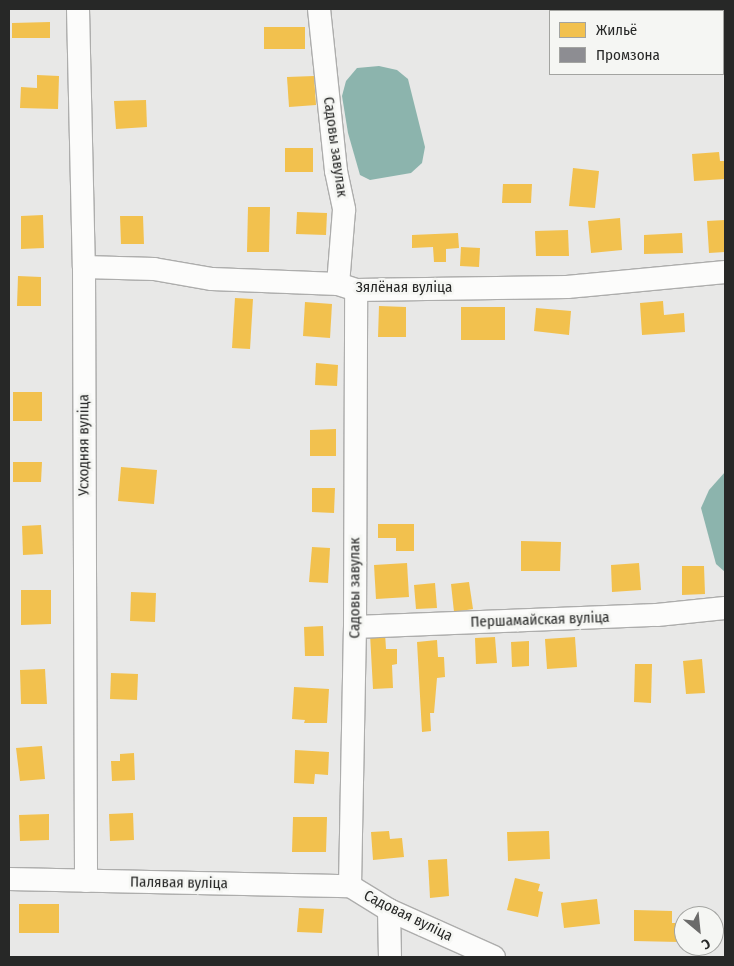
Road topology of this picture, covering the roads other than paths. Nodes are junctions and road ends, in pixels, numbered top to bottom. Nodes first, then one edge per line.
1 (78, 9) edge
2 (319, 9) edge
3 (84, 267) junction
4 (725, 272) edge
5 (347, 287) junction
6 (725, 608) edge
7 (355, 627) junction
8 (9, 879) edge
9 (86, 881) junction
10 (350, 886) junction
11 (389, 910) junction
12 (390, 957) edge
13 (493, 957) edge

1 - 3 street, Усходняя вуліца
2 - 5 street, Садовы завулак
3 - 5 street, Зялёная вуліца
3 - 9 street, Усходняя вуліца
4 - 5 street, Зялёная вуліца
5 - 7 street, Садовы завулак
6 - 7 street, Першамайская вуліца
7 - 10 street, Садовы завулак
8 - 9 street, Палявая вуліца
9 - 10 street, Палявая вуліца
10 - 11 street, Садовая вуліца
11 - 12 street
11 - 13 street, Садовая вуліца

